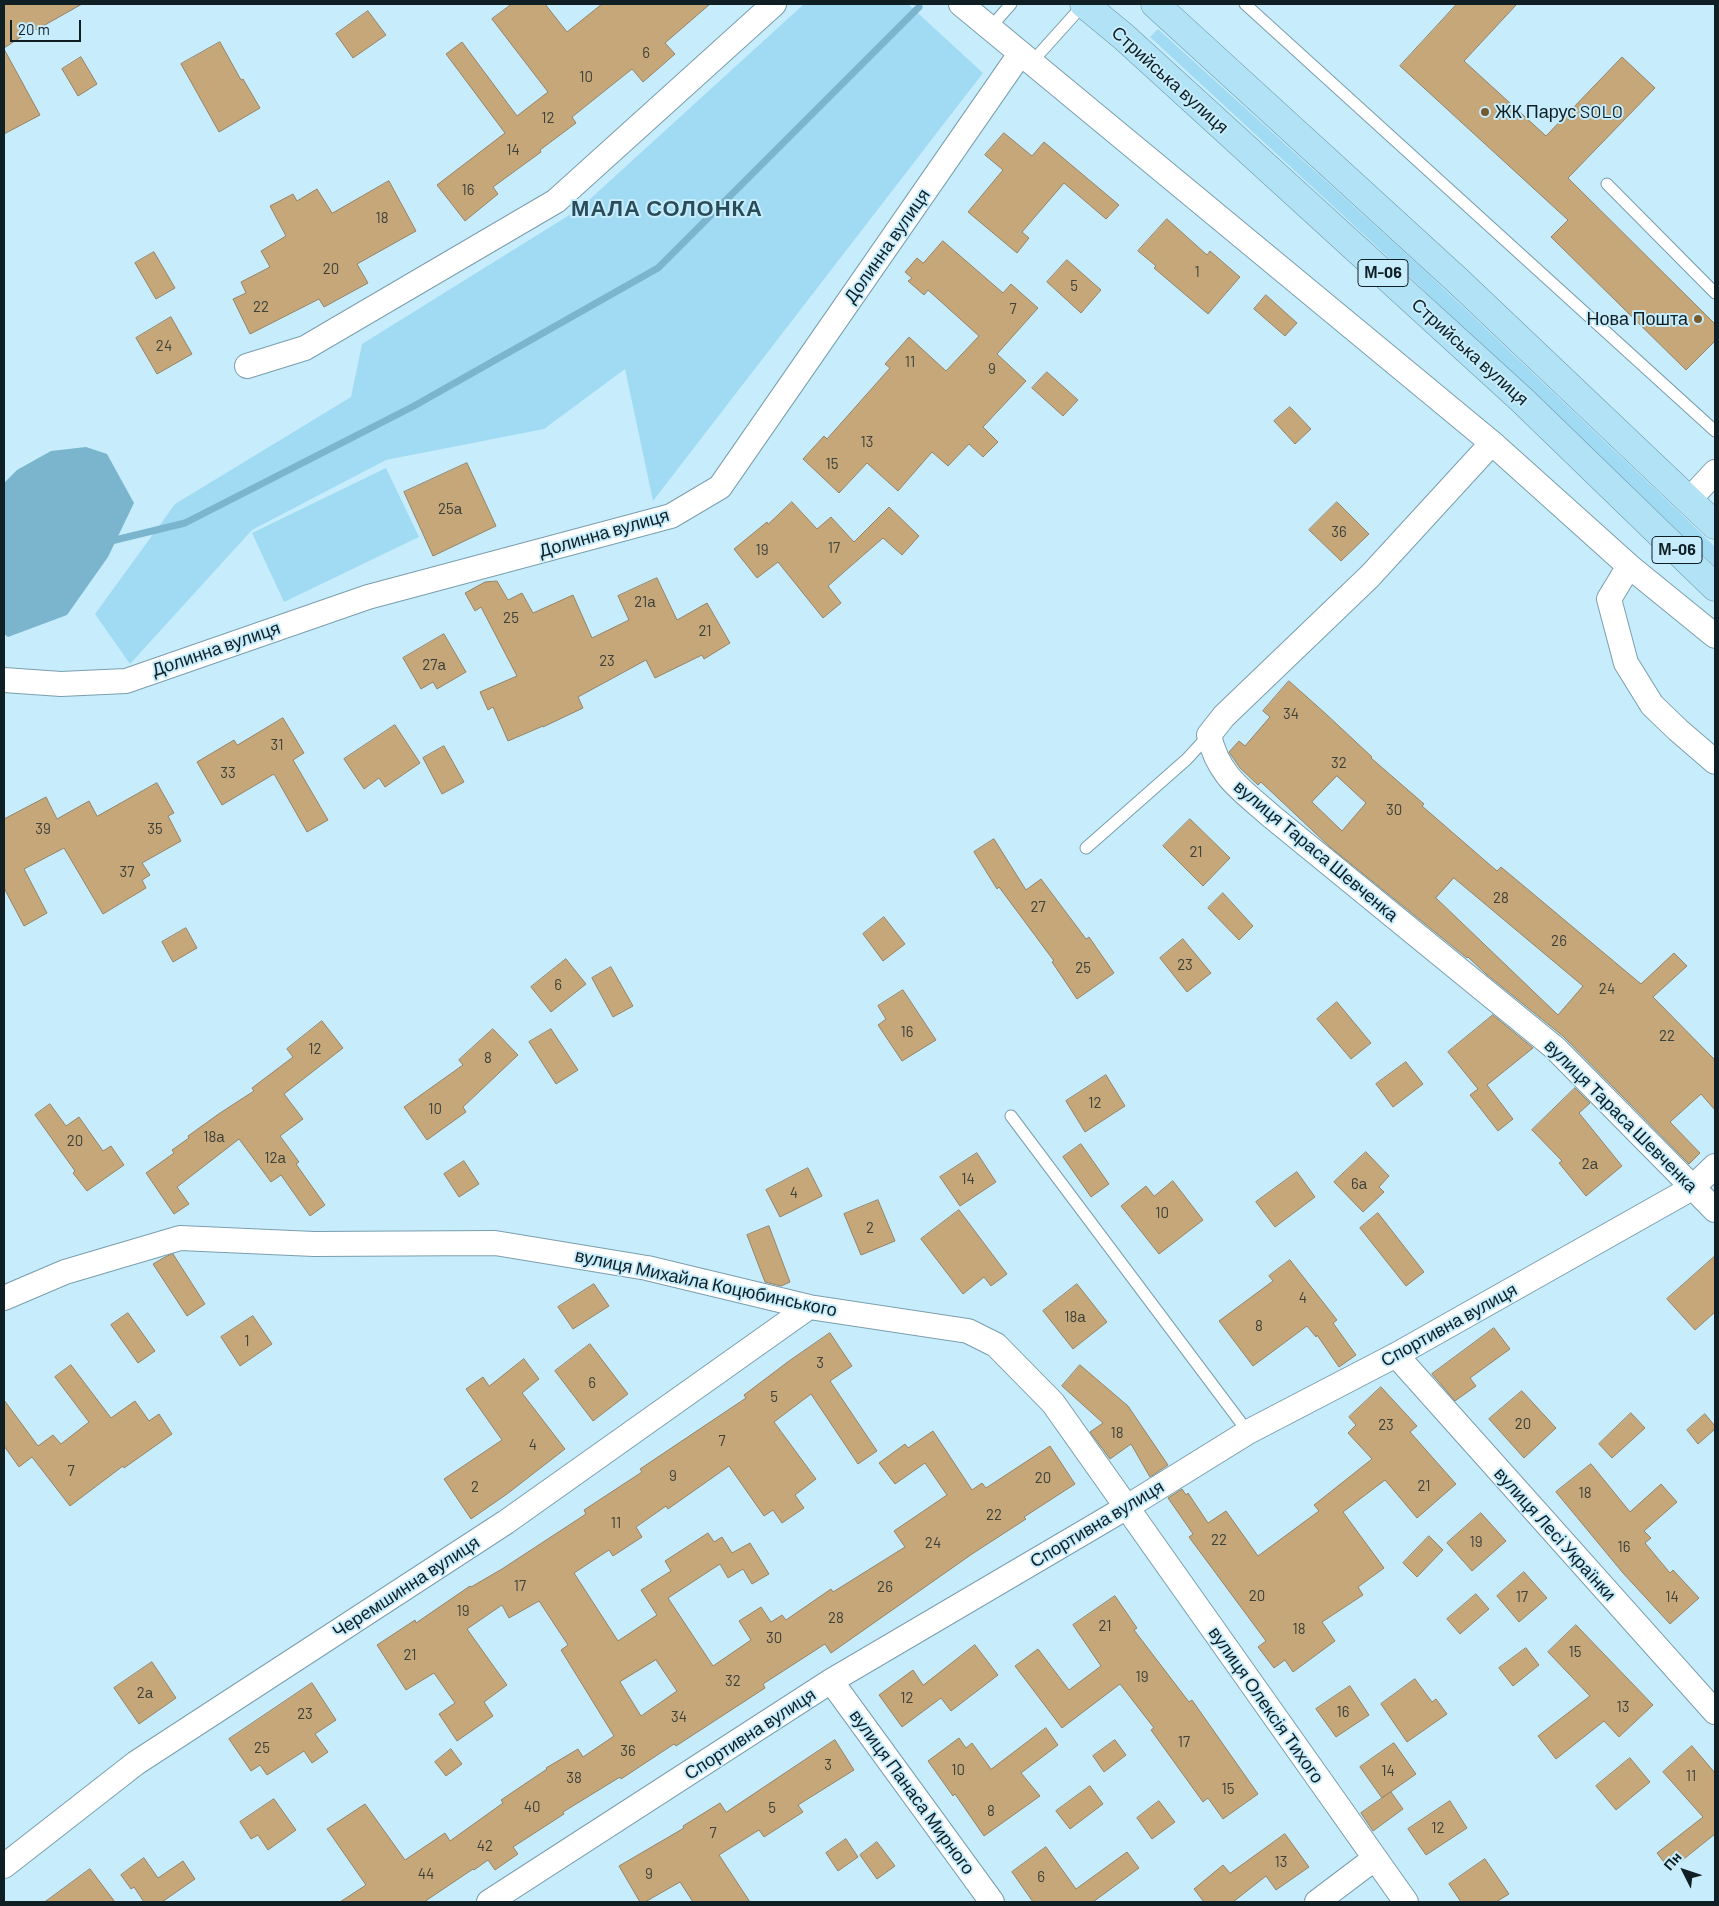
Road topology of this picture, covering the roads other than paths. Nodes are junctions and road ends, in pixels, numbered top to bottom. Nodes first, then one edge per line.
1 (774, 4) edge
2 (961, 4) edge
3 (1011, 4) edge
4 (1084, 4) edge
5 (1155, 4) edge
6 (1245, 4) edge
7 (990, 28) junction
8 (1025, 59) junction
9 (1607, 184) dead end
10 (1715, 292) edge
11 (247, 366) dead end
12 (1715, 431) edge
13 (1492, 443) junction
14 (1715, 472) edge
15 (1690, 500) junction
16 (1715, 525) edge
17 (1629, 566) junction
18 (1715, 587) edge
19 (1715, 636) edge
20 (4, 680) edge
21 (1209, 736) junction
22 (1715, 762) edge
23 (1086, 848) dead end
24 (1011, 1116) dead end
25 (1715, 1166) edge
26 (1692, 1188) junction
27 (1715, 1210) edge
28 (4, 1298) edge
29 (809, 1306) junction
30 (1396, 1355) junction
31 (1248, 1432) junction
32 (1127, 1507) junction
33 (831, 1681) junction
34 (1715, 1712) edge
35 (1374, 1859) junction
36 (4, 1866) edge
37 (489, 1902) edge
38 (992, 1902) edge
39 (1317, 1902) edge
40 (1406, 1902) edge

1 - 11 street
2 - 7 street
3 - 7 lane
4 - 8 lane
4 - 18 highway, Стрийська вулиця / М-06
5 - 15 highway, М-06
6 - 12 lane
7 - 8 street
8 - 13 street
8 - 20 street, Долинна вулиця
9 - 10 lane
13 - 17 street
13 - 21 street
14 - 15 street
15 - 16 highway, М-06
17 - 19 street
17 - 22 street
21 - 23 lane
21 - 26 street, вулиця Тараса Шевченка
24 - 31 lane
25 - 26 street, Спортивна вулиця
26 - 27 street, вулиця Тараса Шевченка
26 - 30 street, Спортивна вулиця
28 - 29 street, вулиця Михайла Коцюбинського
29 - 32 street, вулиця Михайла Коцюбинського
29 - 36 street, Черемшинна вулиця
30 - 31 street, Спортивна вулиця
30 - 34 street, вулиця Лесі Українки
31 - 32 street, Спортивна вулиця
32 - 33 street, Спортивна вулиця
32 - 35 street, вулиця Олексія Тихого
33 - 37 street, Спортивна вулиця
33 - 38 street, вулиця Панаса Мирного
35 - 39 street
35 - 40 street, вулиця Олексія Тихого

